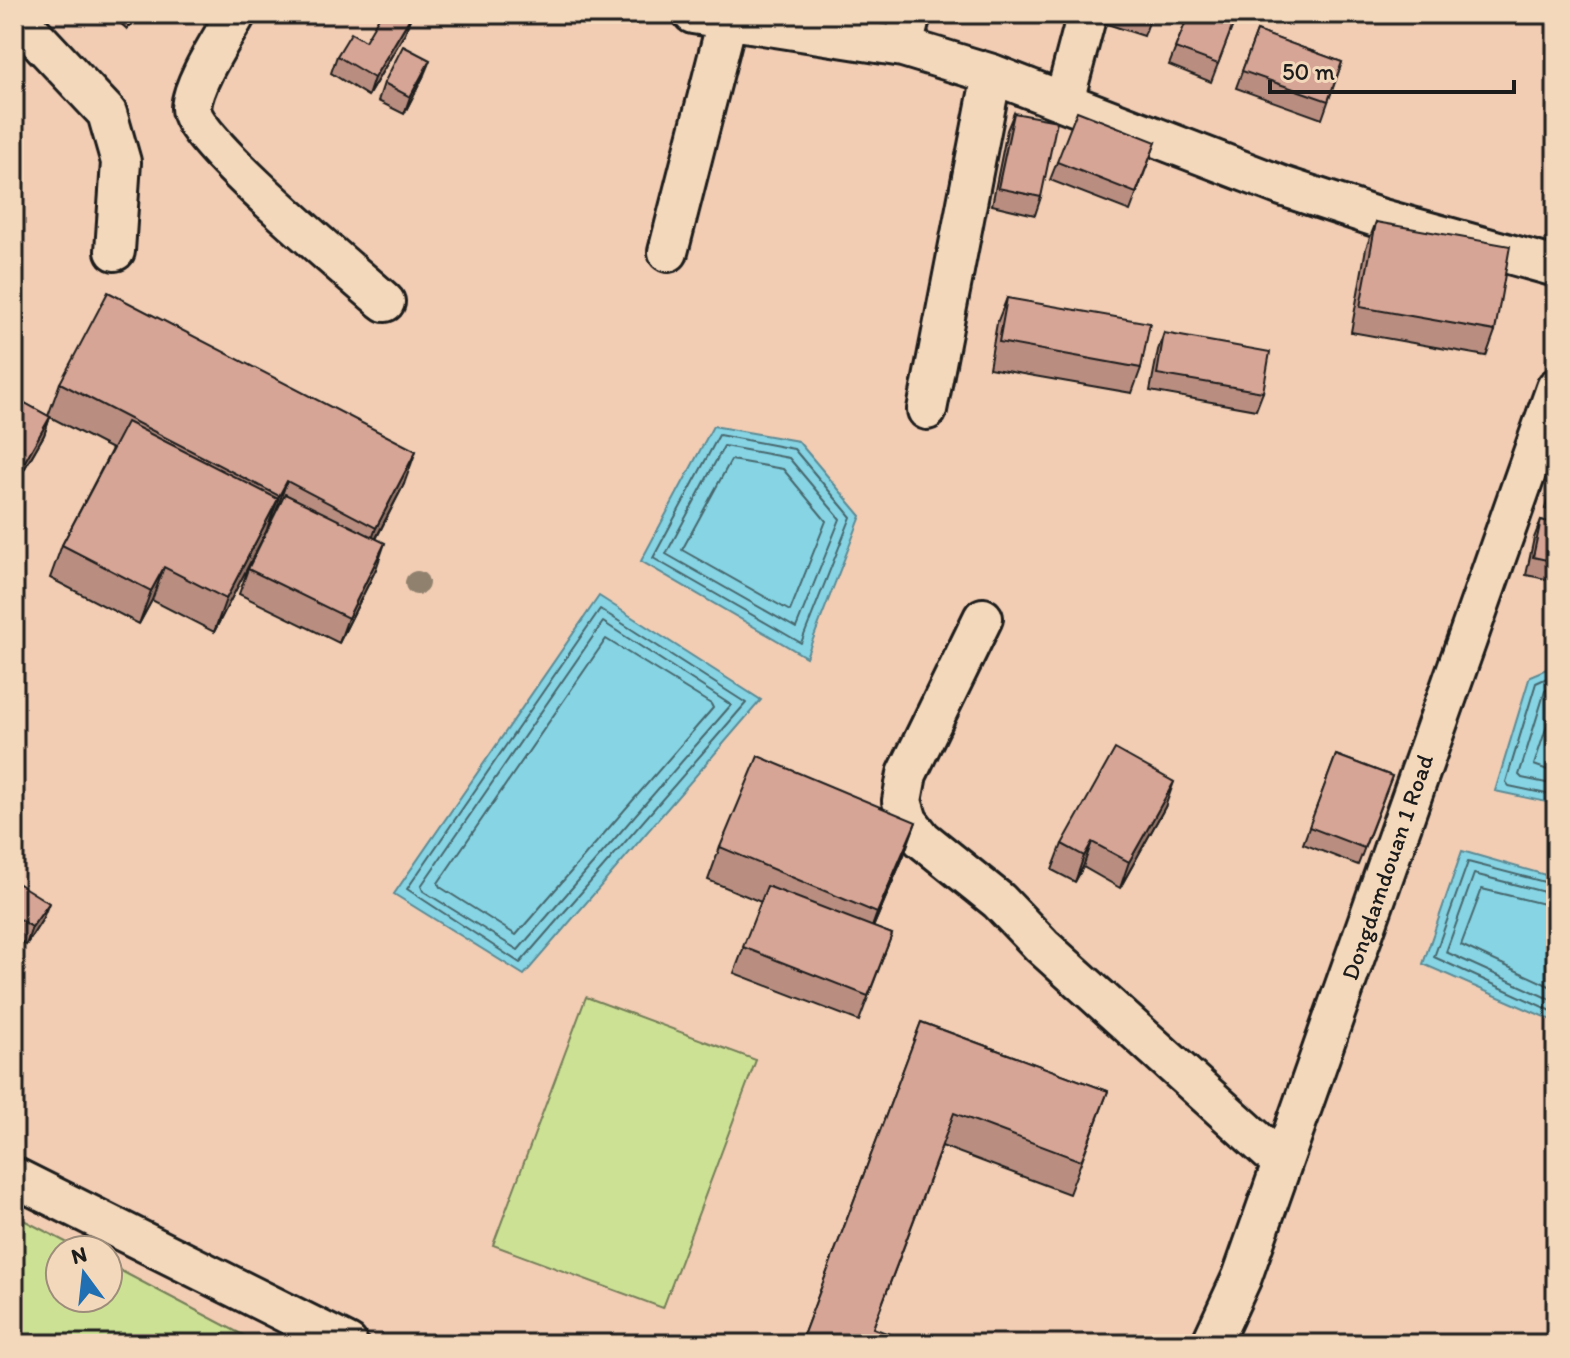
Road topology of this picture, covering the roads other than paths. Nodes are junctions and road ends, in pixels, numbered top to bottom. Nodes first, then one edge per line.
1 (14, 14) edge
2 (236, 14) edge
3 (1087, 14) edge
4 (710, 18) edge
5 (907, 31) edge
6 (992, 74) junction
7 (1064, 101) junction
8 (115, 251) dead end
9 (668, 252) dead end
10 (1556, 267) edge
11 (385, 302) dead end
12 (1556, 388) edge
13 (927, 410) dead end
14 (983, 618) dead end
15 (1282, 1163) junction
16 (14, 1177) edge
17 (348, 1344) edge
18 (1211, 1344) edge

1 - 8 street
2 - 11 street
3 - 7 street
4 - 5 street
4 - 9 street
5 - 6 street
6 - 7 street
6 - 13 street
7 - 10 street
12 - 15 street, Dongdamdouan 1 Road
14 - 15 street
15 - 18 street, Dongdamdouan 1 Road
16 - 17 street

